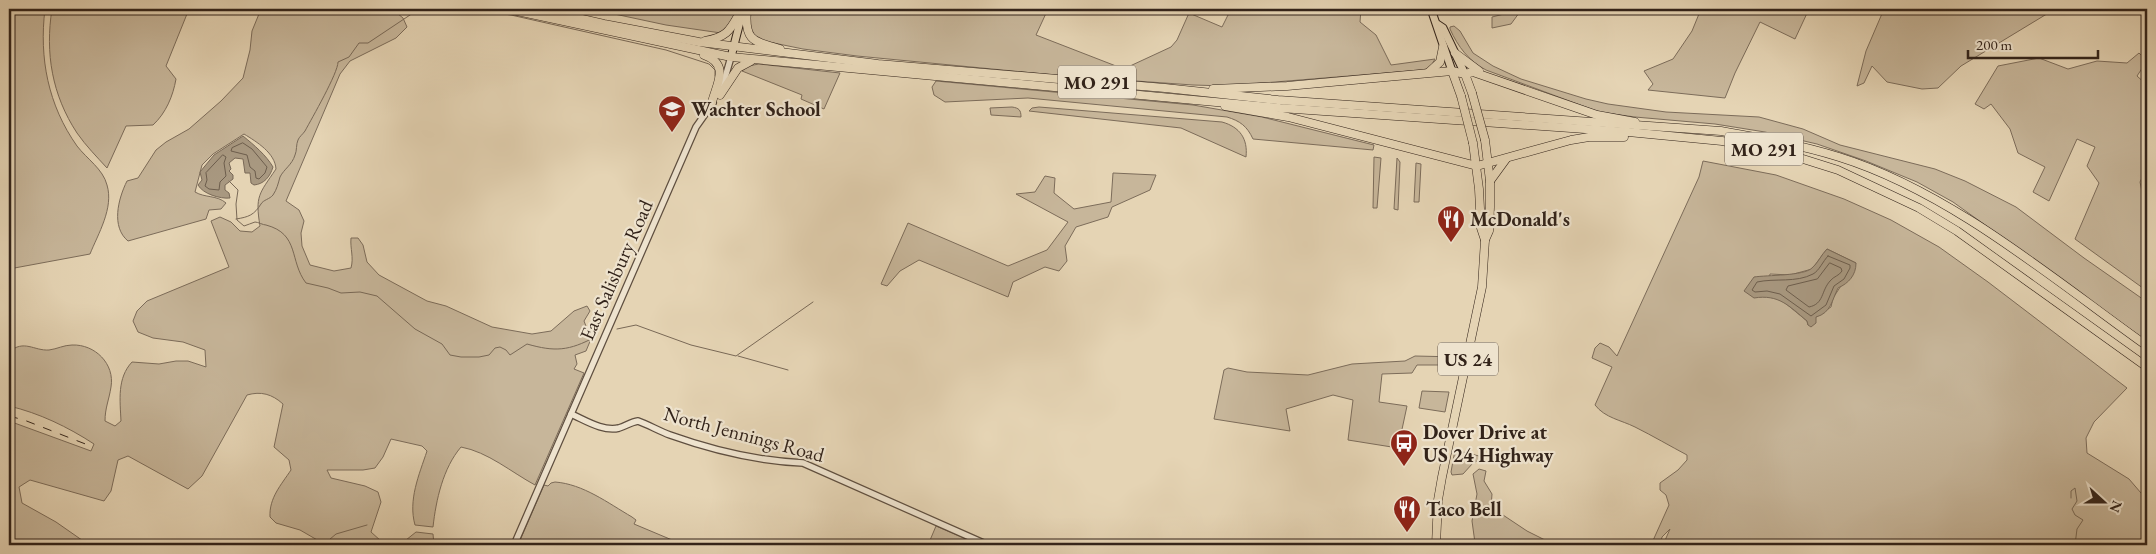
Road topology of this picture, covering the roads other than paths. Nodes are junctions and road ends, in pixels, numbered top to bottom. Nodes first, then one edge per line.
1 (508, 9) edge
2 (538, 9) edge
3 (744, 9) edge
4 (1431, 9) edge
5 (1437, 24) junction
6 (699, 42) junction
7 (678, 46) junction
8 (732, 47) junction
9 (1443, 47) junction
10 (1455, 53) junction
11 (799, 55) junction
12 (730, 57) junction
13 (762, 60) junction
14 (1452, 71) junction
15 (1428, 72) junction
16 (1465, 74) junction
17 (1490, 77) junction
18 (1165, 88) junction
19 (720, 95) junction
20 (1214, 102) junction
21 (711, 106) junction
22 (1646, 126) junction
23 (1664, 136) junction
24 (1506, 159) junction
25 (1463, 164) junction
26 (1488, 164) junction
27 (1477, 166) junction
28 (1478, 176) junction
29 (1490, 181) junction
30 (1485, 240) junction
31 (2147, 346) edge
32 (2147, 367) edge
33 (571, 414) junction
34 (514, 545) edge
35 (988, 545) edge
36 (1436, 545) edge

1 - 7 highway, MO 291
2 - 6 highway, MO 291
3 - 6 highway
3 - 8 main road, East Salisbury Road
3 - 11 highway
4 - 5 main road, US 24
5 - 9 main road, US 24
5 - 10 main road, US 24
6 - 8 highway, MO 291
7 - 12 highway, MO 291
7 - 21 highway
8 - 11 highway, MO 291
8 - 12 main road, East Salisbury Road
9 - 14 main road, US 24
9 - 15 highway
10 - 16 main road, US 24
10 - 17 highway
11 - 18 highway, MO 291
12 - 13 highway, MO 291
12 - 19 street, East Salisbury Road
13 - 19 highway
13 - 20 highway, MO 291
14 - 15 highway
14 - 16 highway
14 - 27 highway, US 24, bridge
15 - 18 highway
16 - 17 highway
16 - 26 highway, US 24, bridge
17 - 22 highway
18 - 22 highway, MO 291
19 - 21 street, East Salisbury Road
20 - 23 highway, MO 291
20 - 25 highway
21 - 33 street, East Salisbury Road
22 - 31 highway, MO 291
23 - 24 highway
23 - 32 highway, MO 291
24 - 26 highway
24 - 29 highway
25 - 27 highway
25 - 28 highway
26 - 27 highway
26 - 29 highway, US 24
27 - 28 highway, US 24
28 - 30 highway, US 24
29 - 30 highway, US 24
30 - 36 highway, US 24
33 - 34 street, East Salisbury Road
33 - 35 street, North Jennings Road

